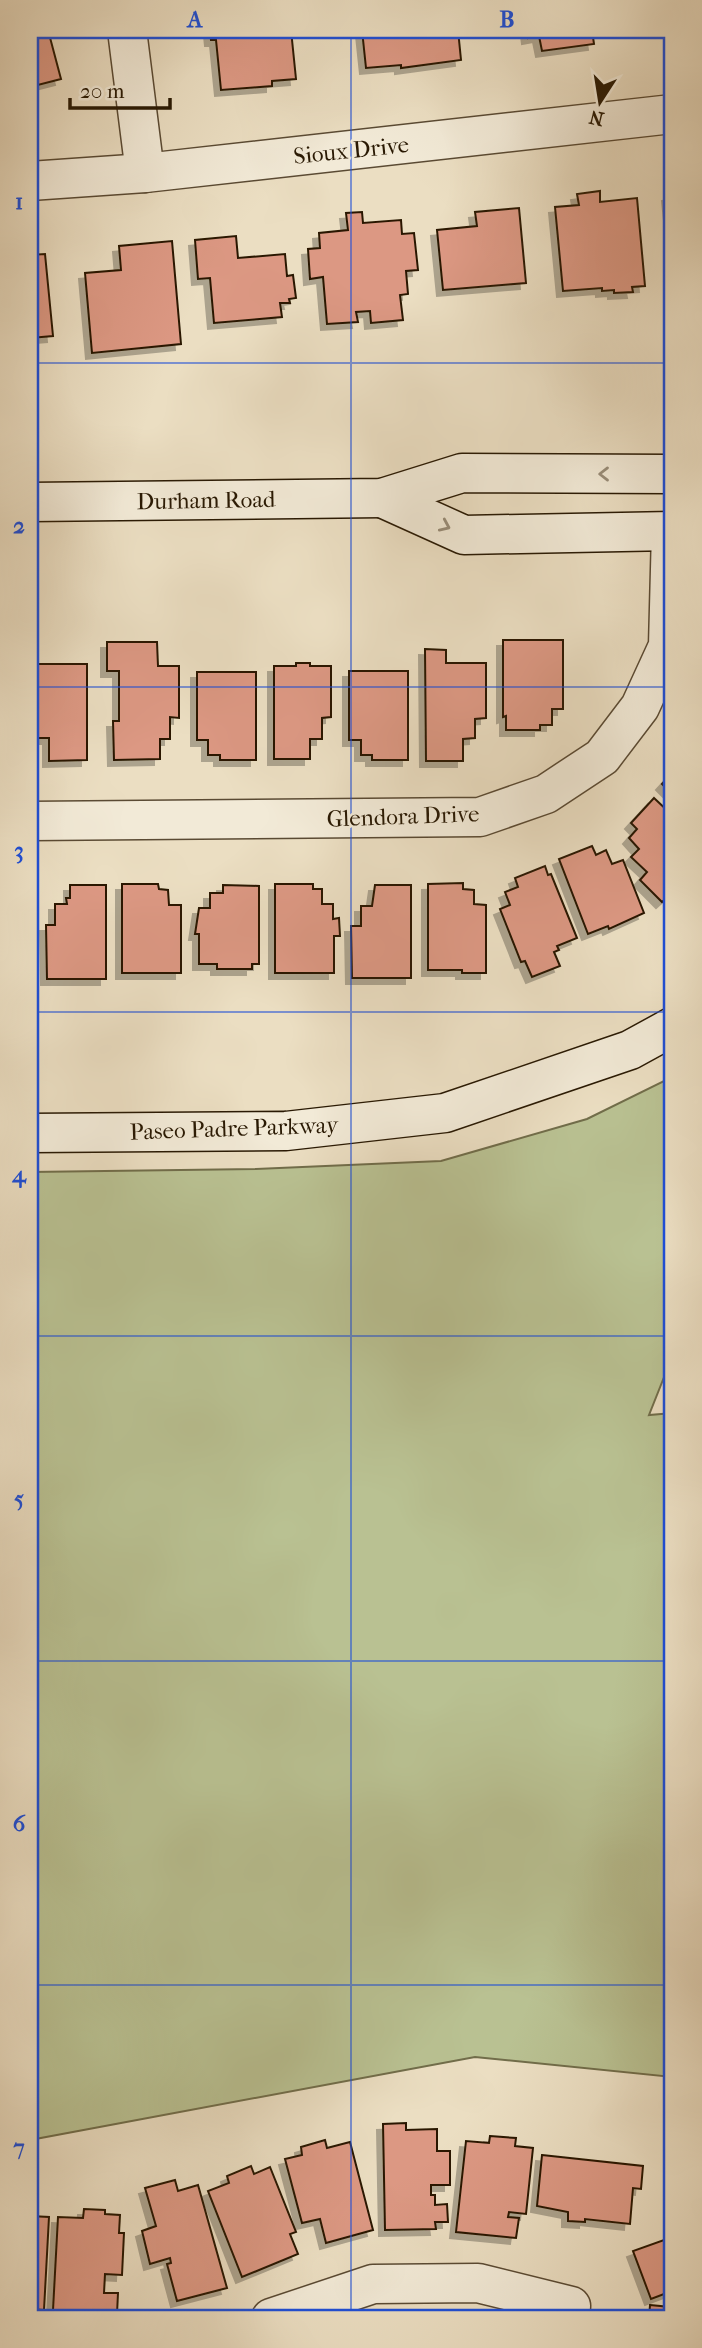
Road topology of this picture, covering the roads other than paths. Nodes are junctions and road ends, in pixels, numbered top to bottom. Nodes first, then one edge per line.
1 (127, 30) edge
2 (672, 114) edge
3 (145, 173) junction
4 (30, 181) edge
5 (672, 474) edge
6 (383, 498) junction
7 (30, 502) edge
8 (672, 531) edge
9 (30, 821) edge
10 (672, 1027) edge
11 (30, 1133) edge
12 (271, 2318) edge
13 (570, 2318) edge

1 - 3 street
2 - 3 street, Sioux Drive
3 - 4 street, Sioux Drive
5 -> 6 street, Durham Road
6 - 7 street, Durham Road
6 -> 8 street, Durham Road
8 - 9 street, Glendora Drive
10 - 11 street, Paseo Padre Parkway
12 - 13 street

